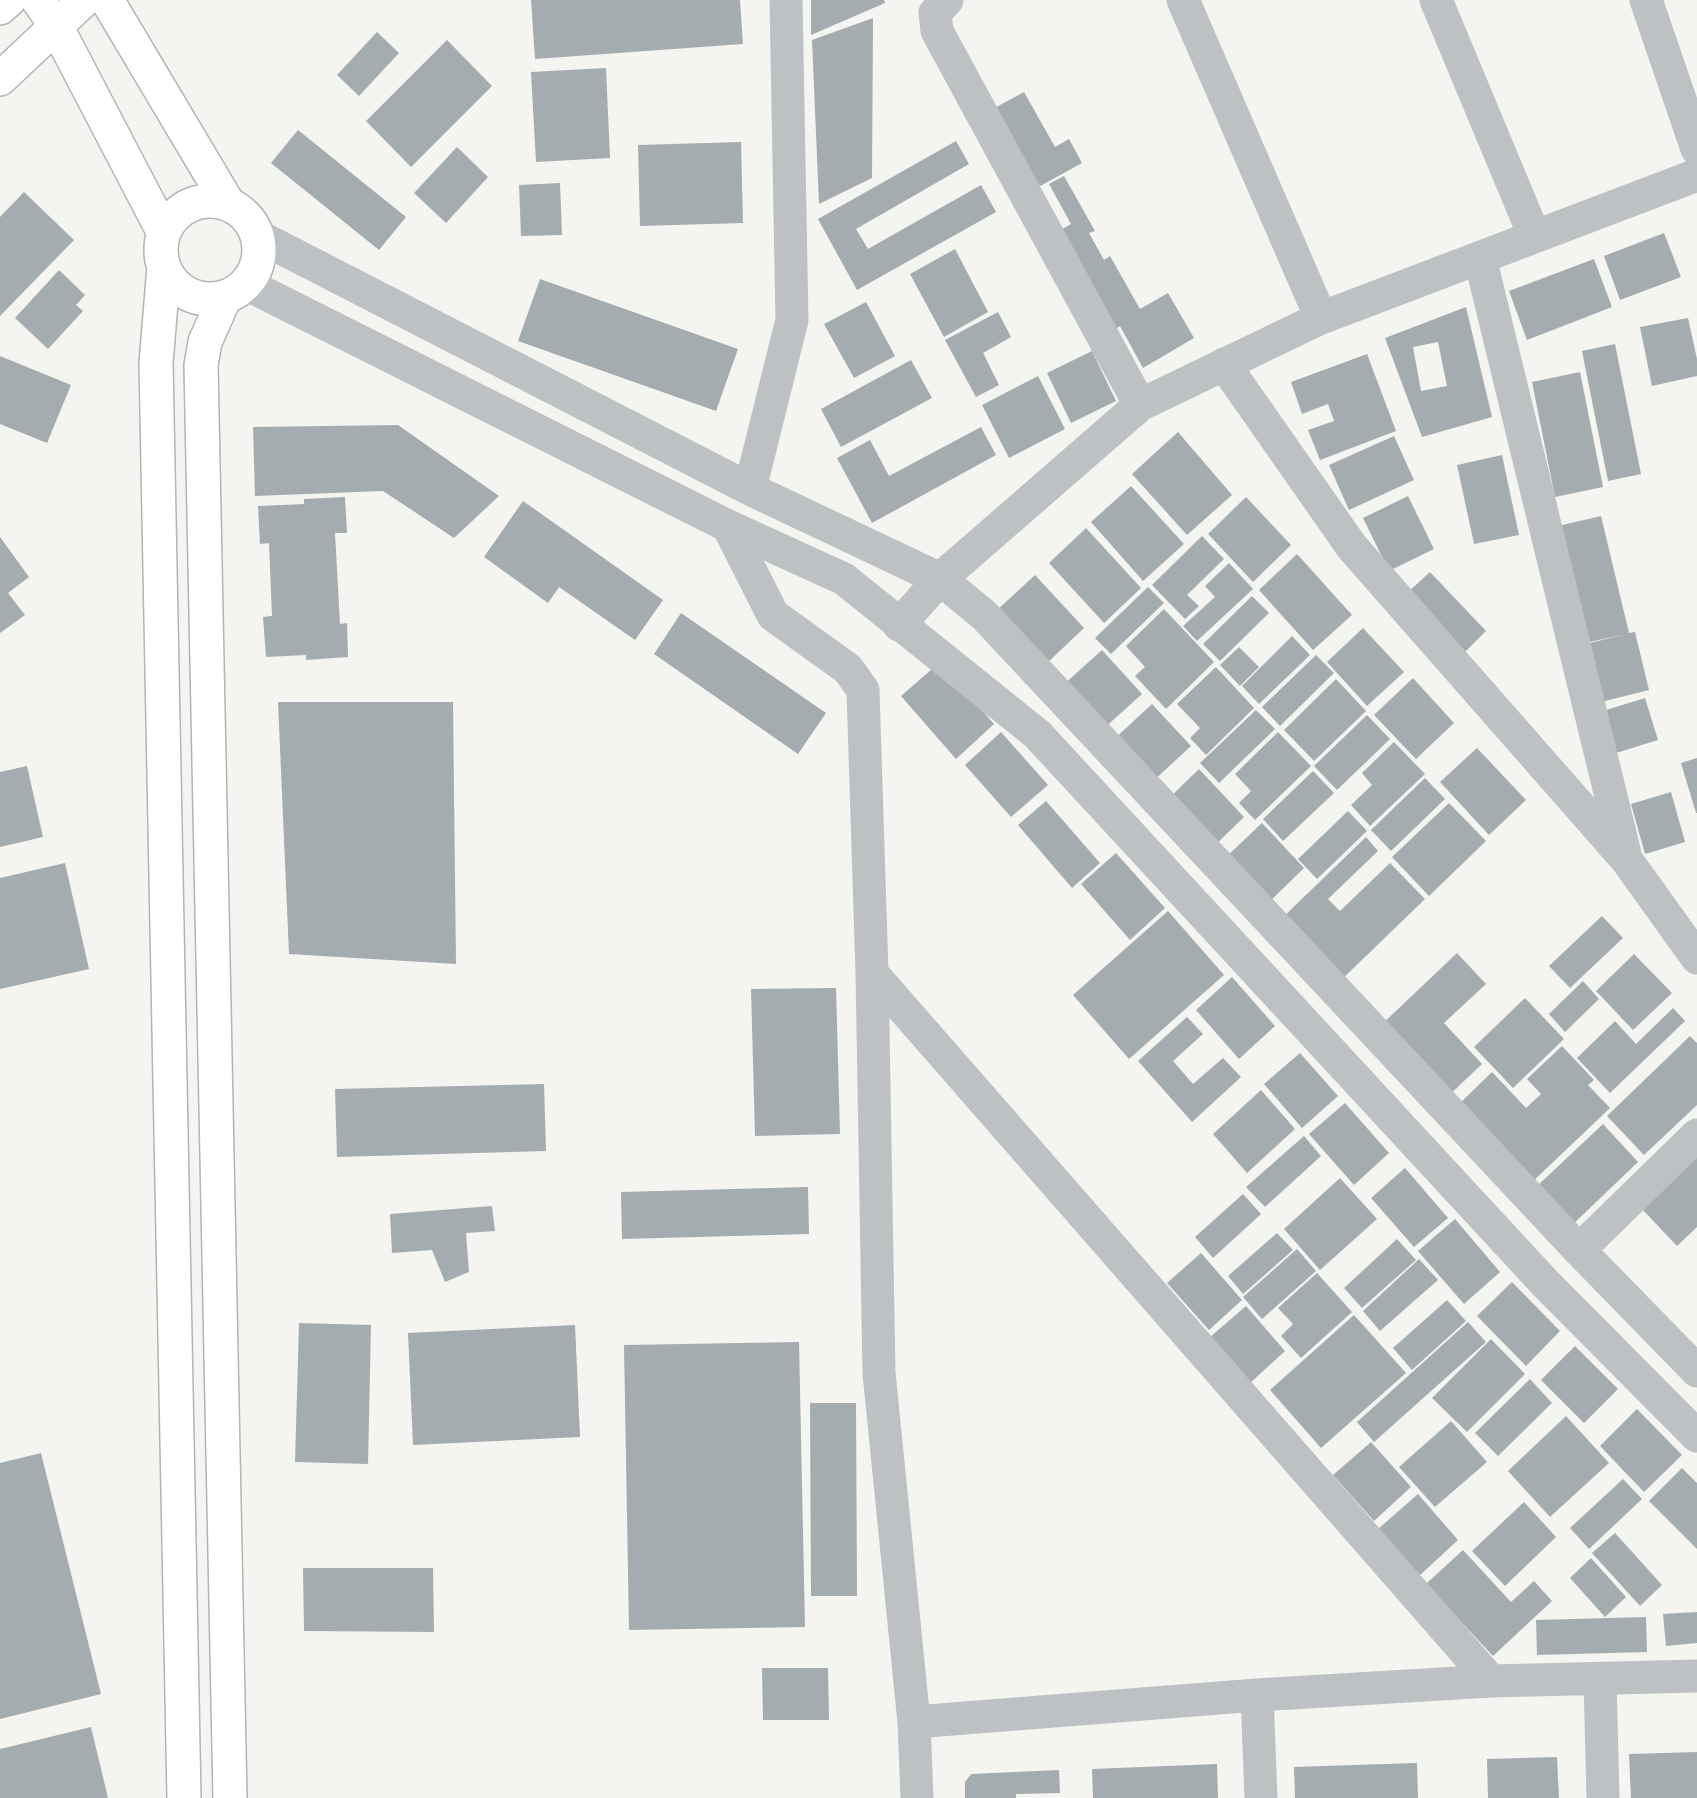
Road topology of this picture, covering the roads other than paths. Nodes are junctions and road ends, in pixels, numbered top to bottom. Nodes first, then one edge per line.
1 (9, 0) edge
2 (84, 0) edge
3 (107, 0) edge
4 (786, 0) edge
5 (947, 0) edge
6 (1184, 0) edge
7 (1436, 0) edge
8 (1646, 0) edge
9 (0, 8) edge
10 (47, 13) edge
11 (0, 79) edge
12 (1697, 148) edge
13 (1697, 175) edge
14 (229, 205) junction
15 (164, 233) junction
16 (1534, 235) junction
17 (258, 236) junction
18 (1480, 258) junction
19 (164, 267) junction
20 (235, 291) junction
21 (1321, 318) junction
22 (1224, 364) junction
23 (1140, 405) junction
24 (750, 489) junction
25 (728, 526) junction
26 (940, 579) junction
27 (899, 625) junction
28 (1626, 859) junction
29 (1697, 958) edge
30 (872, 973) junction
31 (1697, 1135) edge
32 (1579, 1250) junction
33 (1697, 1371) edge
34 (1697, 1436) edge
35 (1697, 1676) edge
36 (1600, 1679) junction
37 (1491, 1681) junction
38 (1257, 1695) junction
39 (914, 1722) junction
40 (184, 1798) edge
41 (230, 1798) edge
42 (917, 1798) edge
43 (1262, 1798) edge
44 (1603, 1798) edge

1 - 9 main road
2 - 10 main road
3 - 14 main road
4 - 24 street
5 - 23 street
6 - 21 street
7 - 16 street
8 - 12 street
10 - 11 main road
10 - 15 main road
13 - 16 street
14 - 15 main road
14 - 17 main road
15 - 19 main road
16 - 18 street
17 - 20 main road
17 - 24 street
18 - 21 street
18 - 28 street
19 - 20 main road
19 - 40 main road
20 - 25 street
20 - 41 main road
21 - 22 street
22 - 23 street
22 - 28 street
23 - 26 street
24 - 26 street
25 - 27 street
25 - 30 street
26 - 27 street
26 - 32 street
27 - 34 street
28 - 29 street
30 - 37 street
30 - 39 street
31 - 32 street
32 - 33 street
35 - 36 street
36 - 37 street
36 - 44 street
37 - 38 street
38 - 39 street
38 - 43 street
39 - 42 street

